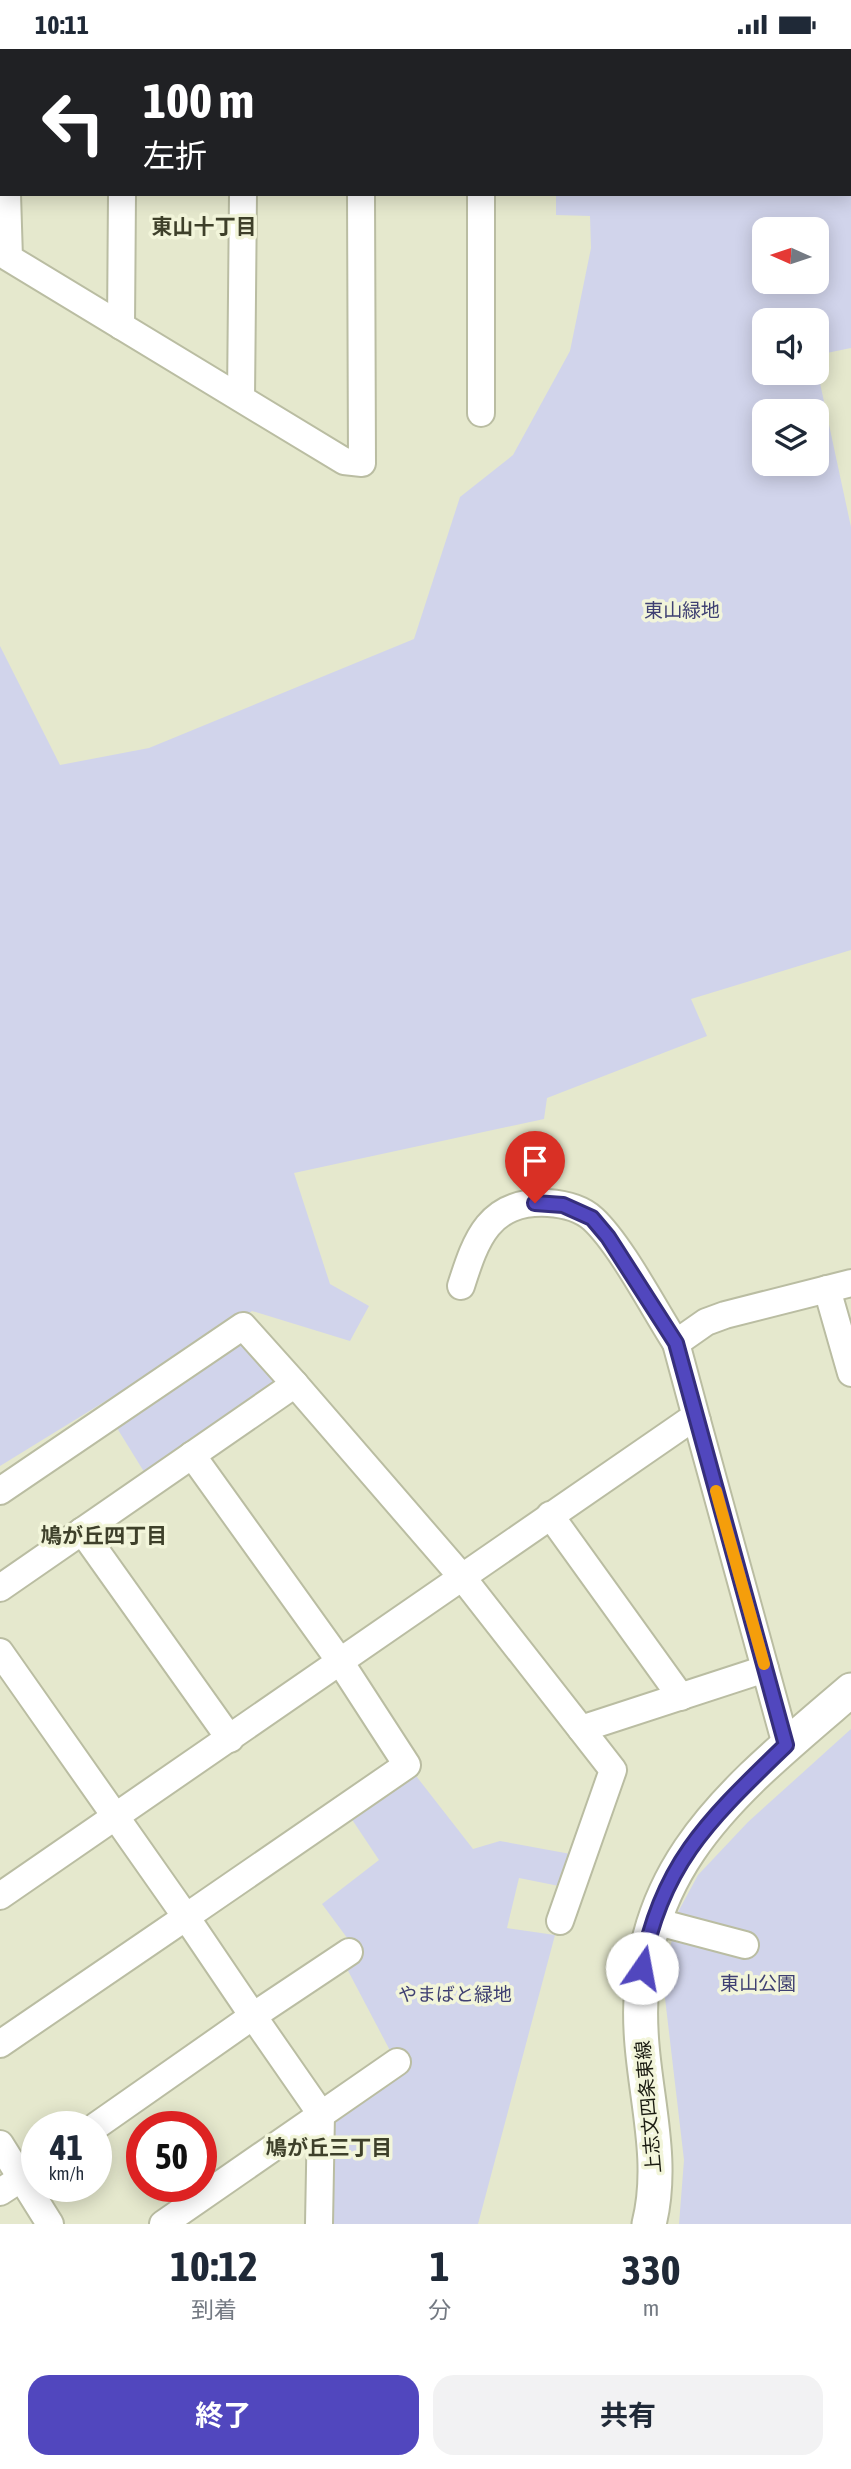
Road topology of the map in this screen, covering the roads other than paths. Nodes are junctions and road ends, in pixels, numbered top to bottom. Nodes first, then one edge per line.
1 (7, 196) edge
2 (122, 196) edge
3 (243, 196) edge
4 (361, 196) edge
5 (481, 196) edge
6 (121, 326) junction
7 (241, 398) junction
8 (481, 413) dead end
9 (461, 1286) dead end
10 (839, 1286) edge
11 (676, 1343) junction
12 (851, 1373) edge
13 (295, 1384) junction
14 (697, 1421) junction
15 (192, 1455) junction
16 (0, 1491) edge
17 (550, 1515) junction
18 (82, 1531) junction
19 (462, 1577) junction
20 (0, 1588) edge
21 (0, 1652) edge
22 (340, 1661) junction
23 (765, 1669) junction
24 (851, 1689) edge
25 (681, 1696) junction
26 (582, 1729) junction
27 (230, 1739) junction
28 (786, 1745) junction
29 (116, 1817) junction
30 (3, 1886) edge
31 (186, 1917) junction
32 (560, 1921) dead end
33 (654, 1921) junction
34 (745, 1945) dead end
35 (349, 1952) dead end
36 (253, 2016) junction
37 (0, 2044) edge
38 (397, 2062) dead end
39 (321, 2114) junction
40 (112, 2115) edge
41 (0, 2144) edge
42 (19, 2180) edge
43 (50, 2224) edge
44 (163, 2224) edge
45 (319, 2224) edge
46 (649, 2224) edge

1 - 6 street
2 - 6 street
3 - 7 street
4 - 7 street
5 - 8 street
6 - 7 street
9 - 11 street
10 - 11 street
10 - 12 street
11 - 14 street
13 - 15 street
13 - 16 street
13 - 19 street
14 - 17 street
14 - 23 street
15 - 18 street
15 - 22 street
17 - 19 street
17 - 25 street
18 - 20 street
18 - 27 street
19 - 22 street
19 - 26 street
21 - 29 street
22 - 27 street
22 - 31 street
23 - 25 street
23 - 28 street
24 - 28 main road, 上志文四条東線
25 - 26 street
26 - 32 street
27 - 29 street
28 - 33 main road, 上志文四条東線
29 - 30 street
29 - 31 street
31 - 36 street
31 - 37 street
33 - 34 street
33 - 46 main road, 上志文四条東線
35 - 36 street
36 - 39 street
36 - 40 street
38 - 39 street
39 - 44 street
39 - 45 street
41 - 42 street
42 - 43 street

